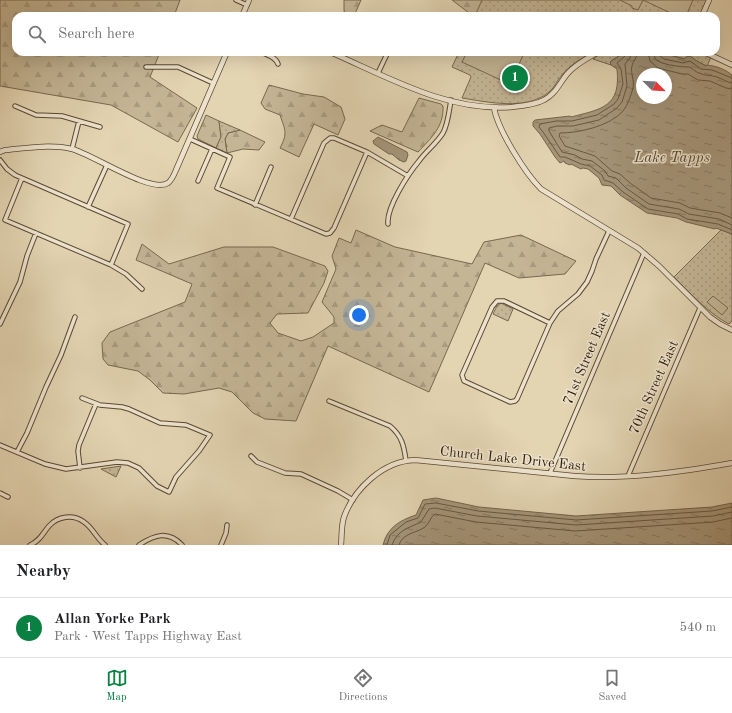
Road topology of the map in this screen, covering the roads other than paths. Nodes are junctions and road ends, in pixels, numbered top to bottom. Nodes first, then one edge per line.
1 (236, 0) edge
2 (709, 0) edge
3 (248, 2) edge
4 (245, 12) edge
5 (704, 12) edge
6 (225, 56) edge
7 (269, 56) edge
8 (339, 56) edge
9 (386, 56) edge
10 (592, 56) edge
11 (713, 56) edge
12 (278, 64) dead end
13 (732, 65) edge
14 (146, 67) dead end
15 (378, 73) junction
16 (213, 83) junction
17 (451, 100) junction
18 (15, 106) dead end
19 (494, 108) junction
20 (79, 121) junction
21 (100, 127) dead end
22 (190, 139) junction
23 (72, 149) junction
24 (212, 149) junction
25 (0, 152) edge
26 (367, 152) junction
27 (0, 160) edge
28 (107, 165) junction
29 (271, 167) dead end
30 (408, 176) junction
31 (22, 178) junction
32 (198, 181) dead end
33 (254, 205) junction
34 (88, 207) junction
35 (291, 219) junction
36 (388, 224) dead end
37 (609, 231) junction
38 (36, 233) junction
39 (644, 253) junction
40 (111, 266) junction
41 (142, 290) dead end
42 (700, 308) junction
43 (75, 317) dead end
44 (550, 323) junction
45 (0, 324) edge
46 (732, 330) edge
47 (82, 398) dead end
48 (329, 401) dead end
49 (96, 404) junction
50 (0, 445) edge
51 (17, 452) junction
52 (251, 456) dead end
53 (406, 460) junction
54 (732, 463) edge
55 (80, 468) junction
56 (550, 473) junction
57 (628, 476) junction
58 (0, 492) edge
59 (8, 496) dead end
60 (353, 500) junction
61 (227, 525) dead end
62 (30, 545) edge
63 (105, 545) edge
64 (140, 545) edge
65 (182, 545) edge
66 (221, 545) edge
67 (341, 545) edge

1 - 3 street
2 - 5 street
3 - 4 street
6 - 16 street
7 - 12 street
8 - 15 street
9 - 15 street
10 - 19 street
11 - 13 street
14 - 16 street
15 - 17 street
16 - 22 street
17 - 19 street
17 - 30 street
18 - 20 street
19 - 37 street
20 - 21 street
20 - 23 street
22 - 24 street
22 - 28 street
23 - 25 street
23 - 28 street
24 - 32 street
24 - 33 street
26 - 30 street
26 - 35 street
26 - 35 street
27 - 31 street
28 - 34 street
29 - 33 street
30 - 36 street
31 - 34 street
31 - 38 street
33 - 35 street
34 - 40 street
37 - 39 street
37 - 44 street
38 - 40 street
38 - 45 street
39 - 42 street
39 - 56 street, 71st Street East
40 - 41 street
42 - 46 street
42 - 57 street, 70th Street East
43 - 51 street
44 - 44 street
47 - 49 street
48 - 53 street
49 - 55 street
49 - 55 street
50 - 51 street
51 - 55 street
52 - 60 street
53 - 56 street, Church Lake Drive East
53 - 60 street, Church Lake Drive East
54 - 57 street, Church Lake Drive East
56 - 57 street, Church Lake Drive East
58 - 59 street
60 - 67 street, Church Lake Drive East
61 - 66 street
62 - 63 street
64 - 65 street

